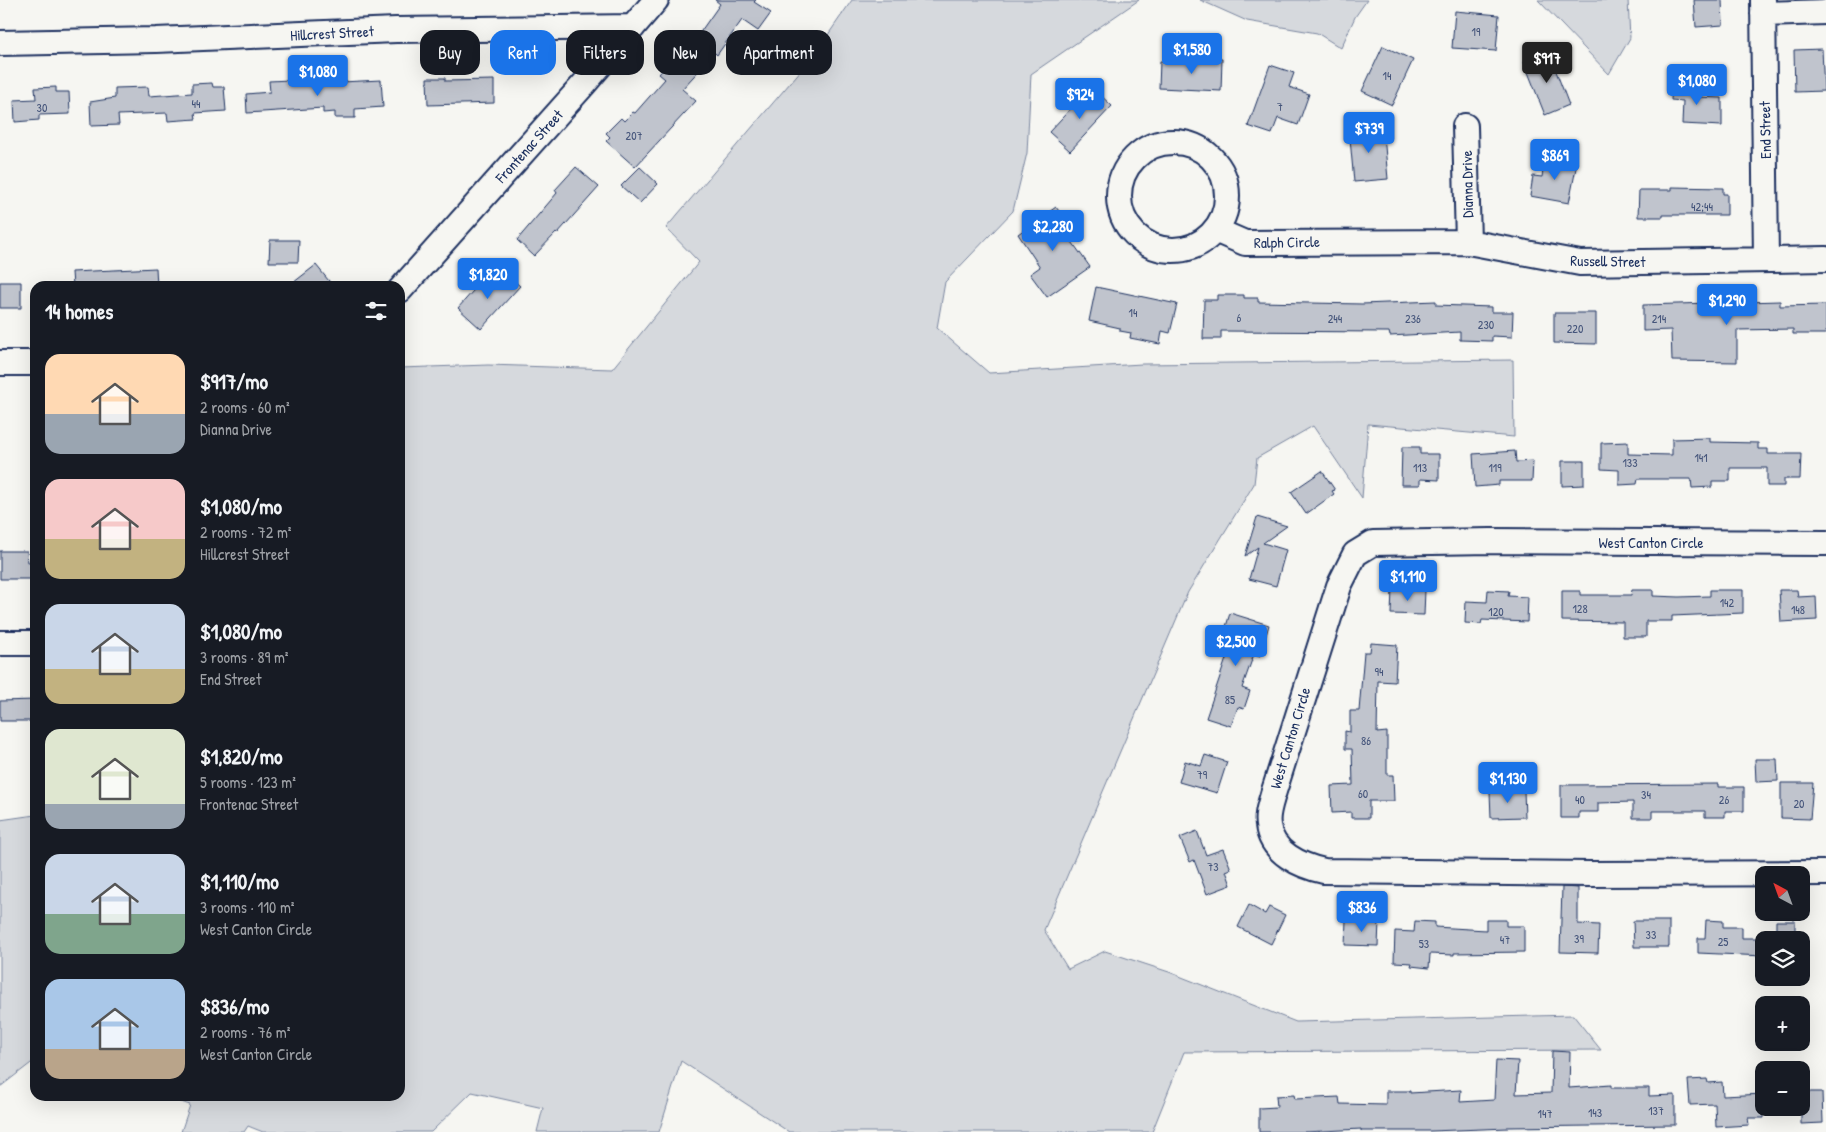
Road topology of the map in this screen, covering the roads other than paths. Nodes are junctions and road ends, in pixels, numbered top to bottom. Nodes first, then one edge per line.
1 (656, 0) edge
2 (1763, 7) edge
3 (1826, 12) edge
4 (633, 27) junction
5 (0, 43) edge
6 (1465, 126) dead end
7 (1215, 230) junction
8 (1332, 242) joint
9 (1468, 242) junction
10 (1826, 259) edge
11 (1766, 260) junction
12 (405, 284) edge
13 (0, 362) edge
14 (30, 363) edge
15 (1826, 543) edge
16 (0, 643) edge
17 (30, 643) edge
18 (1826, 873) edge

1 - 4 street, Frontenac Street
2 - 3 street
2 - 11 street, End Street
4 - 5 street, Hillcrest Street
4 - 12 street, Frontenac Street
6 - 9 street, Dianna Drive
7 - 7 street
7 - 8 street, Ralph Circle
8 - 9 street, Russell Street
9 - 11 street, Russell Street
10 - 11 street, Russell Street
13 - 14 street
15 - 18 street, West Canton Circle
16 - 17 street

